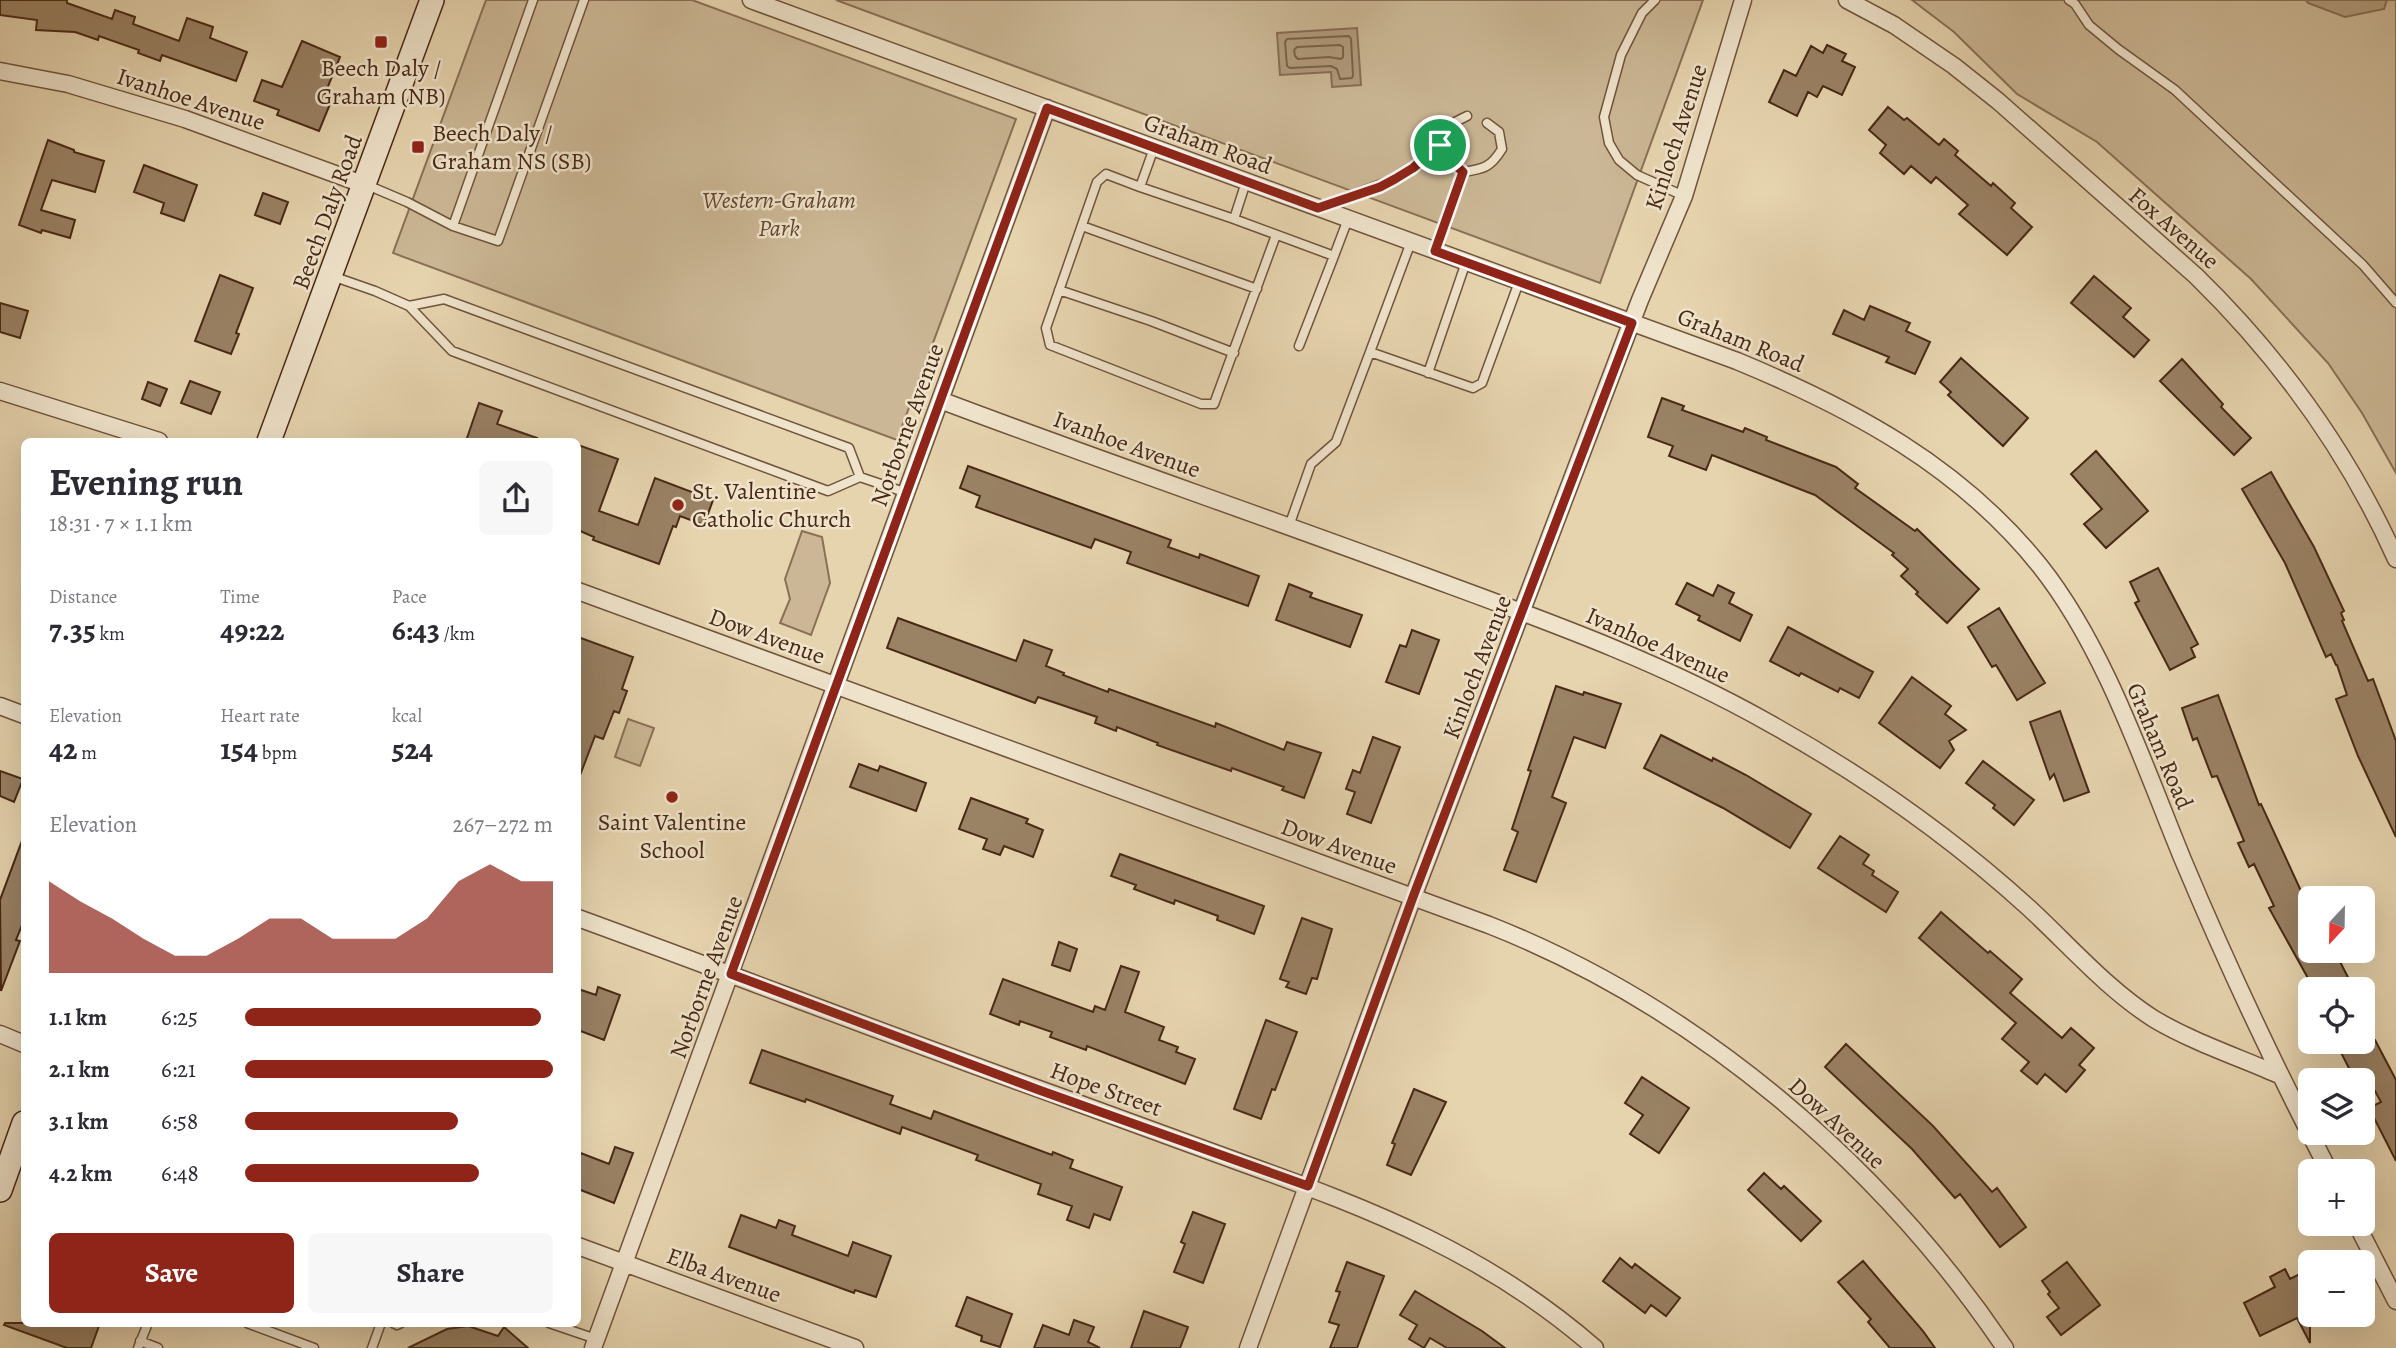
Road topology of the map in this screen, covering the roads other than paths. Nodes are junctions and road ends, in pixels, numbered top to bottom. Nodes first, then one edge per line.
1 (432, 0) edge
2 (533, 0) edge
3 (584, 0) edge
4 (751, 0) edge
5 (1655, 0) edge
6 (1743, 0) edge
7 (1847, 0) edge
8 (2069, 0) edge
9 (0, 71) edge
10 (1047, 108) junction
11 (1467, 116) dead end
12 (1487, 123) dead end
13 (1440, 145) junction
14 (1154, 148) junction
15 (1463, 172) junction
16 (1246, 182) junction
17 (365, 185) junction
18 (1140, 187) junction
19 (1684, 196) junction
20 (1318, 208) junction
21 (1234, 219) junction
22 (1348, 219) junction
23 (453, 226) junction
24 (1082, 226) junction
25 (1276, 235) junction
26 (1411, 242) junction
27 (1435, 251) junction
28 (1334, 256) junction
29 (1466, 262) junction
30 (331, 275) junction
31 (1519, 282) junction
32 (1257, 289) junction
33 (1059, 290) junction
34 (2396, 303) edge
35 (409, 306) junction
36 (1632, 323) junction
37 (1299, 346) dead end
38 (1370, 352) junction
39 (1234, 353) junction
40 (1429, 373) junction
41 (0, 391) edge
42 (940, 400) junction
43 (149, 438) edge
44 (270, 438) edge
45 (860, 477) junction
46 (907, 493) junction
47 (1289, 526) junction
48 (2396, 559) edge
49 (581, 592) edge
50 (1523, 612) junction
51 (836, 685) junction
52 (0, 706) edge
53 (21, 714) edge
54 (1413, 897) junction
55 (581, 919) edge
56 (731, 974) junction
57 (0, 1034) edge
58 (21, 1043) edge
59 (2279, 1075) junction
60 (21, 1131) edge
61 (2323, 1159) edge
62 (1308, 1186) junction
63 (0, 1190) edge
64 (2363, 1236) edge
65 (581, 1247) edge
66 (625, 1262) junction
67 (2396, 1301) edge
68 (146, 1327) edge
69 (258, 1327) edge
70 (380, 1327) edge
71 (558, 1327) edge
72 (594, 1344) edge
73 (139, 1345) edge
74 (158, 1348) edge
75 (314, 1348) edge
76 (372, 1348) edge
77 (855, 1348) edge
78 (1248, 1348) edge
79 (1595, 1348) edge
80 (2005, 1348) edge

1 - 17 main road, Beech Daly Road
2 - 23 lane
3 - 23 lane
4 - 10 street, Graham Road
5 - 19 lane
6 - 19 street, Kinloch Avenue
7 - 48 street, Fox Avenue
8 - 34 lane
9 - 17 street, Ivanhoe Avenue
10 - 14 street, Graham Road
10 - 42 street, Norborne Avenue
11 - 13 lane
12 - 15 lane
13 - 15 lane
13 - 20 lane
14 - 16 street, Graham Road
14 - 18 lane
15 - 27 lane
16 - 20 street, Graham Road
16 - 21 lane
17 - 23 lane
17 - 30 main road, Beech Daly Road
18 - 21 lane
18 - 24 lane
19 - 36 street, Kinloch Avenue
20 - 22 street, Graham Road
21 - 25 lane
22 - 26 street, Graham Road
22 - 28 lane
24 - 32 lane
24 - 33 lane
25 - 28 lane
25 - 32 lane
26 - 27 street, Graham Road
26 - 38 lane
27 - 29 street, Graham Road
28 - 37 lane
29 - 31 street, Graham Road
29 - 40 lane
30 - 35 lane
30 - 44 main road, Beech Daly Road
31 - 36 street, Graham Road
31 - 40 lane
32 - 39 lane
33 - 39 lane
33 - 39 lane
35 - 45 lane
35 - 45 lane
36 - 50 street, Kinloch Avenue
36 - 59 street, Graham Road
38 - 40 lane
38 - 47 lane
41 - 43 street
42 - 46 street, Norborne Avenue
42 - 47 street, Ivanhoe Avenue
45 - 46 lane
46 - 51 street, Norborne Avenue
47 - 50 street, Ivanhoe Avenue
49 - 51 street, Dow Avenue
50 - 54 street, Kinloch Avenue
50 - 59 street, Ivanhoe Avenue
51 - 54 street, Dow Avenue
51 - 56 street, Norborne Avenue
52 - 53 street
54 - 62 street, Kinloch Avenue
54 - 80 street, Dow Avenue
55 - 56 street, Hope Street
56 - 62 street, Hope Street
56 - 66 street, Norborne Avenue
57 - 58 street
59 - 61 street, Graham Road
60 - 63 main road
62 - 78 street, Kinloch Avenue
62 - 79 street, Hope Street
64 - 67 street
65 - 66 street, Elba Avenue
66 - 72 street, Norborne Avenue
66 - 77 street, Elba Avenue
68 - 73 lane
69 - 75 lane
70 - 76 lane
71 - 72 lane
73 - 74 lane

